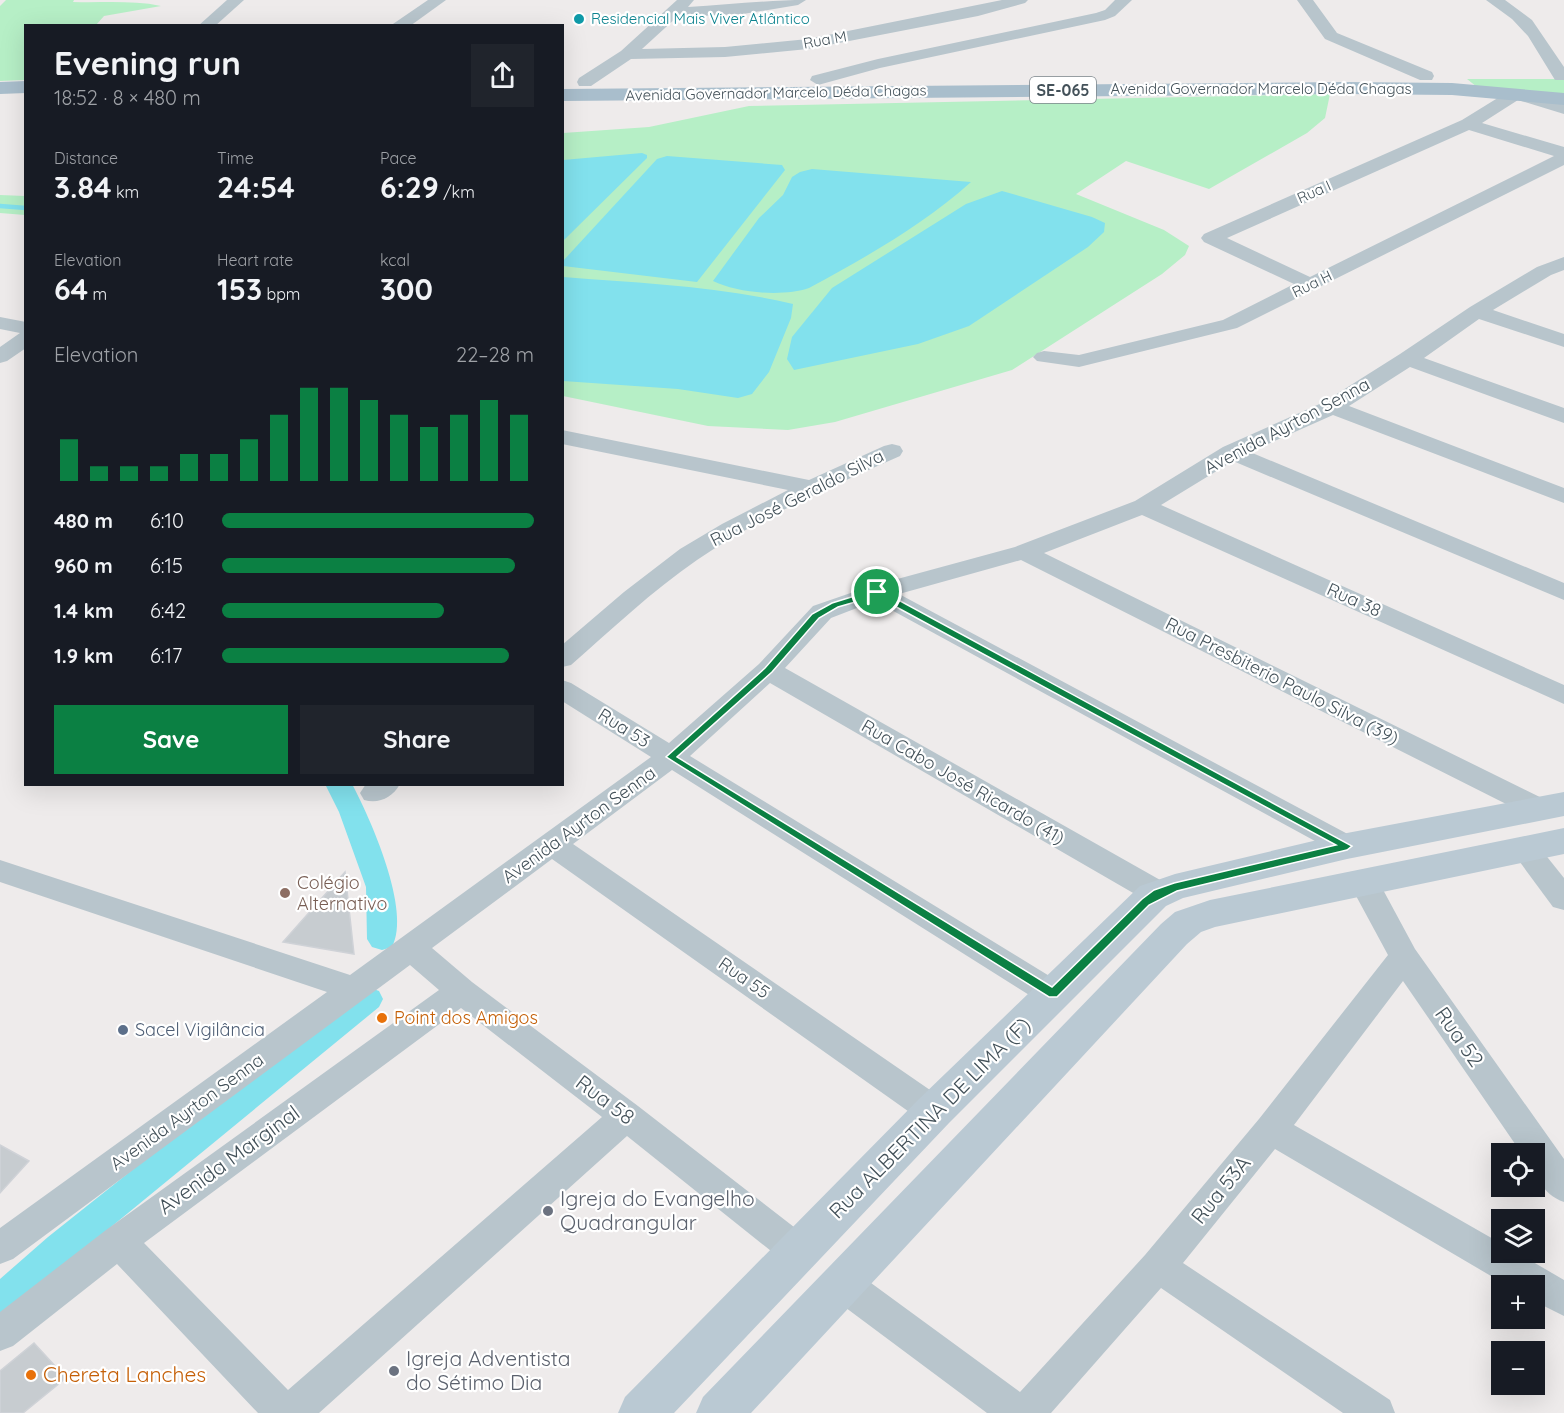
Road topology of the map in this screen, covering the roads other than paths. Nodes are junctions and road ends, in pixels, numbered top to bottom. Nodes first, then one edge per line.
1 (236, 0) edge
2 (420, 0) edge
3 (438, 0) edge
4 (798, 0) edge
5 (1020, 0) edge
6 (1124, 0) edge
7 (1305, 0) edge
8 (1494, 0) edge
9 (680, 6) edge
10 (207, 24) edge
11 (386, 24) edge
12 (401, 24) edge
13 (627, 54) junction
14 (615, 73) junction
15 (1425, 76) junction
16 (1562, 76) edge
17 (818, 80) junction
18 (564, 82) edge
19 (24, 87) edge
20 (0, 88) edge
21 (564, 95) edge
22 (1516, 95) junction
23 (1564, 99) edge
24 (0, 101) edge
25 (24, 101) edge
26 (1564, 108) edge
27 (1468, 124) junction
28 (1564, 155) edge
29 (1557, 271) edge
30 (1310, 284) junction
31 (1477, 311) junction
32 (0, 323) edge
33 (24, 328) edge
34 (24, 339) edge
35 (1564, 341) edge
36 (0, 357) edge
37 (1044, 357) dead end
38 (1408, 359) junction
39 (1332, 407) junction
40 (1564, 416) edge
41 (564, 438) edge
42 (892, 451) dead end
43 (1231, 452) junction
44 (812, 488) junction
45 (1564, 496) edge
46 (1143, 506) junction
47 (1024, 552) junction
48 (877, 592) junction
49 (1564, 592) edge
50 (564, 657) edge
51 (768, 670) junction
52 (564, 690) edge
53 (1564, 695) edge
54 (671, 757) junction
55 (1552, 807) edge
56 (1564, 841) edge
57 (553, 845) junction
58 (1526, 850) junction
59 (1355, 864) junction
60 (0, 871) edge
61 (1158, 893) junction
62 (1564, 899) edge
63 (411, 948) junction
64 (1404, 957) junction
65 (355, 989) junction
66 (461, 991) junction
67 (1053, 994) junction
68 (934, 1111) junction
69 (626, 1116) junction
70 (1271, 1129) junction
71 (1564, 1187) edge
72 (119, 1241) junction
73 (0, 1248) edge
74 (799, 1252) junction
75 (1158, 1266) junction
76 (843, 1284) junction
77 (1564, 1299) edge
78 (0, 1334) edge
79 (284, 1413) edge
80 (291, 1413) edge
81 (642, 1413) edge
82 (720, 1413) edge
83 (1018, 1413) edge
84 (1026, 1413) edge
85 (1377, 1413) edge

1 - 10 street
2 - 11 street
3 - 12 street
4 - 9 street
5 - 13 street, Rua M
6 - 17 street
7 - 15 street
8 - 16 street
9 - 13 street
13 - 14 street
14 - 17 main road, Avenida Governador Marcelo Déda Chagas / SE-065
14 - 18 main road, Avenida Governador Marcelo Déda Chagas / SE-065
15 - 16 main road, Avenida Governador Marcelo Déda Chagas / SE-065
15 - 17 main road, Avenida Governador Marcelo Déda Chagas / SE-065
19 - 20 main road
21 - 22 main road, Avenida Governador Marcelo Déda Chagas / SE-065
22 - 23 main road, Avenida Governador Marcelo Déda Chagas / SE-065
22 - 26 street
22 - 27 street, Rua I
24 - 25 main road
27 - 28 street
27 - 30 street, Rua I
28 - 30 street, Rua H
29 - 31 street, Avenida Ayrton Senna
30 - 37 street, Rua H
31 - 35 street
31 - 38 street, Avenida Ayrton Senna
32 - 33 street
34 - 36 street
38 - 39 street, Avenida Ayrton Senna
38 - 40 street
39 - 43 street, Avenida Ayrton Senna
39 - 45 street
41 - 44 street
42 - 44 street, Rua José Geraldo Silva
43 - 46 street, Avenida Ayrton Senna
43 - 49 street
44 - 50 street, Rua José Geraldo Silva
46 - 47 street, Avenida Ayrton Senna
46 - 53 street, Rua 38
47 - 48 street, Avenida Ayrton Senna
47 - 55 street, Rua Presbiterio Paulo Silva (39)
48 - 51 street, Avenida Ayrton Senna
48 - 59 street
51 - 54 street, Avenida Ayrton Senna
51 - 61 street, Rua Cabo José Ricardo (41)
52 - 54 street, Rua 53
54 - 57 street, Avenida Ayrton Senna
54 - 67 street, Rua 53
55 - 59 street, Rua ALBERTINA DE LIMA (F)
56 - 58 street
57 - 63 street, Avenida Ayrton Senna
57 - 68 street, Rua 55
58 - 59 street
58 - 62 street
59 - 61 street, Rua ALBERTINA DE LIMA (F)
59 - 64 street, Rua 52
59 - 76 street
60 - 65 street
61 - 67 street, Rua ALBERTINA DE LIMA (F)
63 - 65 street, Avenida Ayrton Senna
63 - 66 street, Rua 58
64 - 70 street, Rua 53A
64 - 71 street, Rua 52
65 - 73 street, Avenida Ayrton Senna
66 - 69 street, Rua 58
66 - 72 street, Avenida Marginal
67 - 68 street, Rua ALBERTINA DE LIMA (F)
68 - 74 street, Rua ALBERTINA DE LIMA (F)
69 - 74 street, Rua 58
69 - 80 street
70 - 75 street, Rua 53A
70 - 77 street
72 - 78 street, Avenida Marginal
72 - 79 street
74 - 81 street, Rua ALBERTINA DE LIMA (F)
75 - 84 street, Rua 53A
75 - 85 street
76 - 82 street
76 - 83 street

